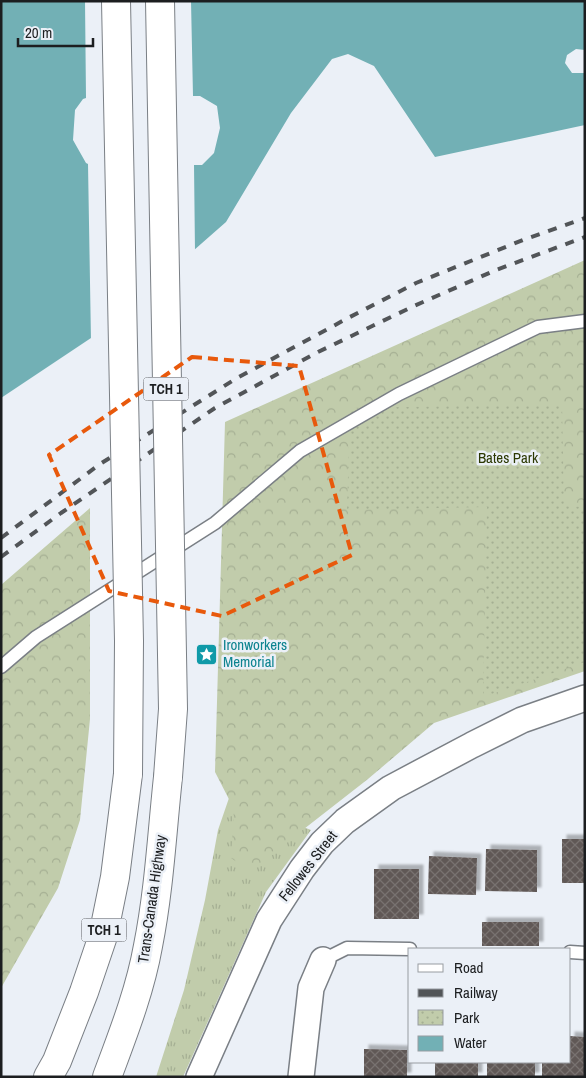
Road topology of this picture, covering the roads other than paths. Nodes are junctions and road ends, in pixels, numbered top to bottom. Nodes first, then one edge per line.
1 (116, 1) edge
2 (160, 1) edge
3 (585, 321) edge
4 (1, 667) edge
5 (585, 698) edge
6 (408, 949) edge
7 (571, 952) edge
8 (585, 953) edge
9 (323, 960) joint
10 (48, 1077) edge
11 (107, 1077) edge
12 (199, 1077) edge
13 (300, 1077) edge

1 - 10 highway, TCH 1, bridge
2 - 11 highway, Trans-Canada Highway / TCH 1, bridge
3 - 4 lane
5 - 12 street, Fellowes Street
6 - 9 lane
7 - 8 lane
9 - 13 street

